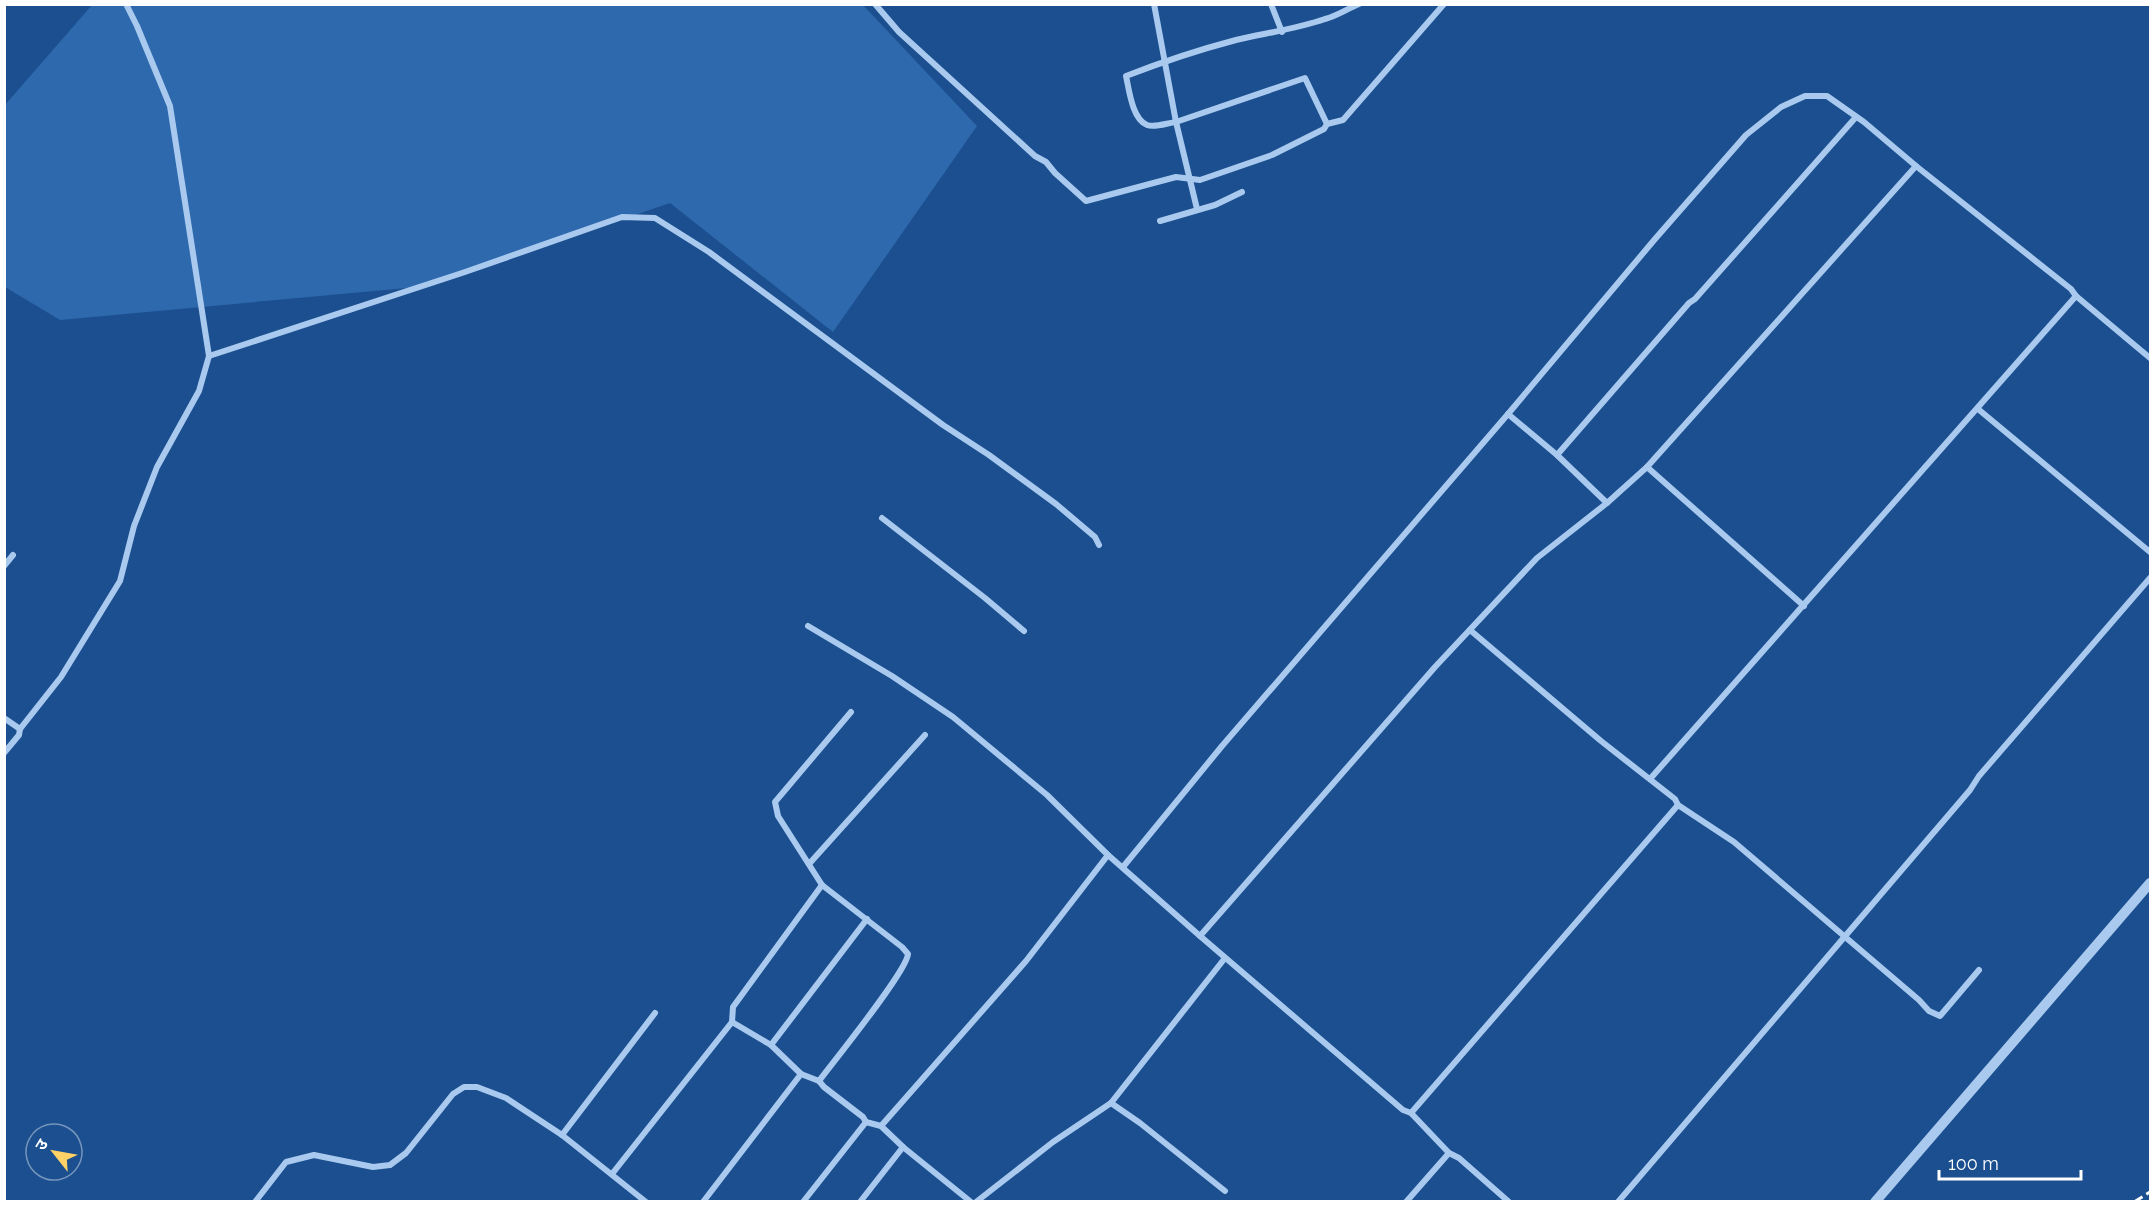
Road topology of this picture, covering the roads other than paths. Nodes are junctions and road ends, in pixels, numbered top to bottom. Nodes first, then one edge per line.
1 (126, 4) edge
2 (875, 4) edge
3 (1154, 4) edge
4 (1271, 4) edge
5 (1359, 4) edge
6 (1444, 4) edge
7 (1282, 32) junction
8 (1164, 62) junction
9 (1856, 117) junction
10 (1176, 122) junction
11 (1327, 124) junction
12 (1916, 165) junction
13 (1189, 179) junction
14 (1242, 192) dead end
15 (1197, 209) junction
16 (1160, 221) dead end
17 (2076, 296) junction
18 (209, 356) junction
19 (2151, 358) edge
20 (1978, 409) junction
21 (1508, 414) junction
22 (1557, 455) junction
23 (1647, 467) junction
24 (1607, 503) junction
25 (882, 518) dead end
26 (1100, 545) dead end
27 (2151, 552) edge
28 (13, 555) dead end
29 (4, 566) edge
30 (2151, 578) edge
31 (1804, 606) junction
32 (808, 626) dead end
33 (1470, 630) junction
34 (1024, 631) dead end
35 (851, 712) dead end
36 (4, 718) edge
37 (20, 729) junction
38 (925, 735) dead end
39 (4, 753) edge
40 (1650, 779) junction
41 (1678, 805) junction
42 (1108, 855) junction
43 (809, 864) junction
44 (1123, 867) junction
45 (2151, 882) edge
46 (822, 885) junction
47 (867, 919) junction
48 (1200, 936) junction
49 (1845, 936) junction
50 (1225, 958) junction
51 (1979, 970) dead end
52 (655, 1013) dead end
53 (732, 1022) junction
54 (771, 1045) junction
55 (801, 1074) junction
56 (819, 1081) junction
57 (1111, 1103) junction
58 (1411, 1113) junction
59 (866, 1122) junction
60 (881, 1126) junction
61 (562, 1135) junction
62 (903, 1147) junction
63 (1449, 1153) junction
64 (612, 1174) junction
65 (1225, 1191) dead end
66 (255, 1202) edge
67 (646, 1202) edge
68 (703, 1202) edge
69 (803, 1202) edge
70 (860, 1202) edge
71 (974, 1202) edge
72 (1406, 1202) edge
73 (1509, 1202) edge
74 (1618, 1202) edge
75 (1875, 1202) edge

1 - 18 street
2 - 13 street
3 - 8 street
4 - 7 street
5 - 7 street
6 - 11 street
7 - 8 street
8 - 10 street
8 - 10 street
9 - 12 street
9 - 21 street
9 - 22 street
10 - 11 street
10 - 13 street
11 - 13 street
12 - 17 street
12 - 23 street
13 - 15 street
14 - 15 street
15 - 16 street
17 - 19 street
17 - 20 street
18 - 26 street
18 - 37 street
20 - 27 street
20 - 31 street
21 - 22 street
21 - 44 street
22 - 24 street
23 - 24 street
23 - 31 street
24 - 33 street
25 - 34 street
28 - 29 street
30 - 49 street
31 - 40 street
32 - 42 street
33 - 40 street
33 - 48 street
35 - 43 street
36 - 37 street
37 - 39 street
38 - 43 street
40 - 41 street
41 - 49 street
41 - 58 street
42 - 44 street
42 - 60 street
43 - 46 street
44 - 48 street
45 - 75 street
46 - 47 street
46 - 53 street
47 - 54 street
47 - 56 street
48 - 50 street
49 - 51 street
49 - 74 street
50 - 57 street
50 - 58 street
52 - 61 street
53 - 54 street
53 - 64 street
54 - 55 street
55 - 56 street
55 - 68 street
56 - 59 street
57 - 65 street
57 - 71 street
58 - 63 street
59 - 60 street
59 - 69 street
60 - 62 street
61 - 64 street
61 - 66 street
62 - 70 street
62 - 71 street
63 - 72 street
63 - 73 street
64 - 67 street

